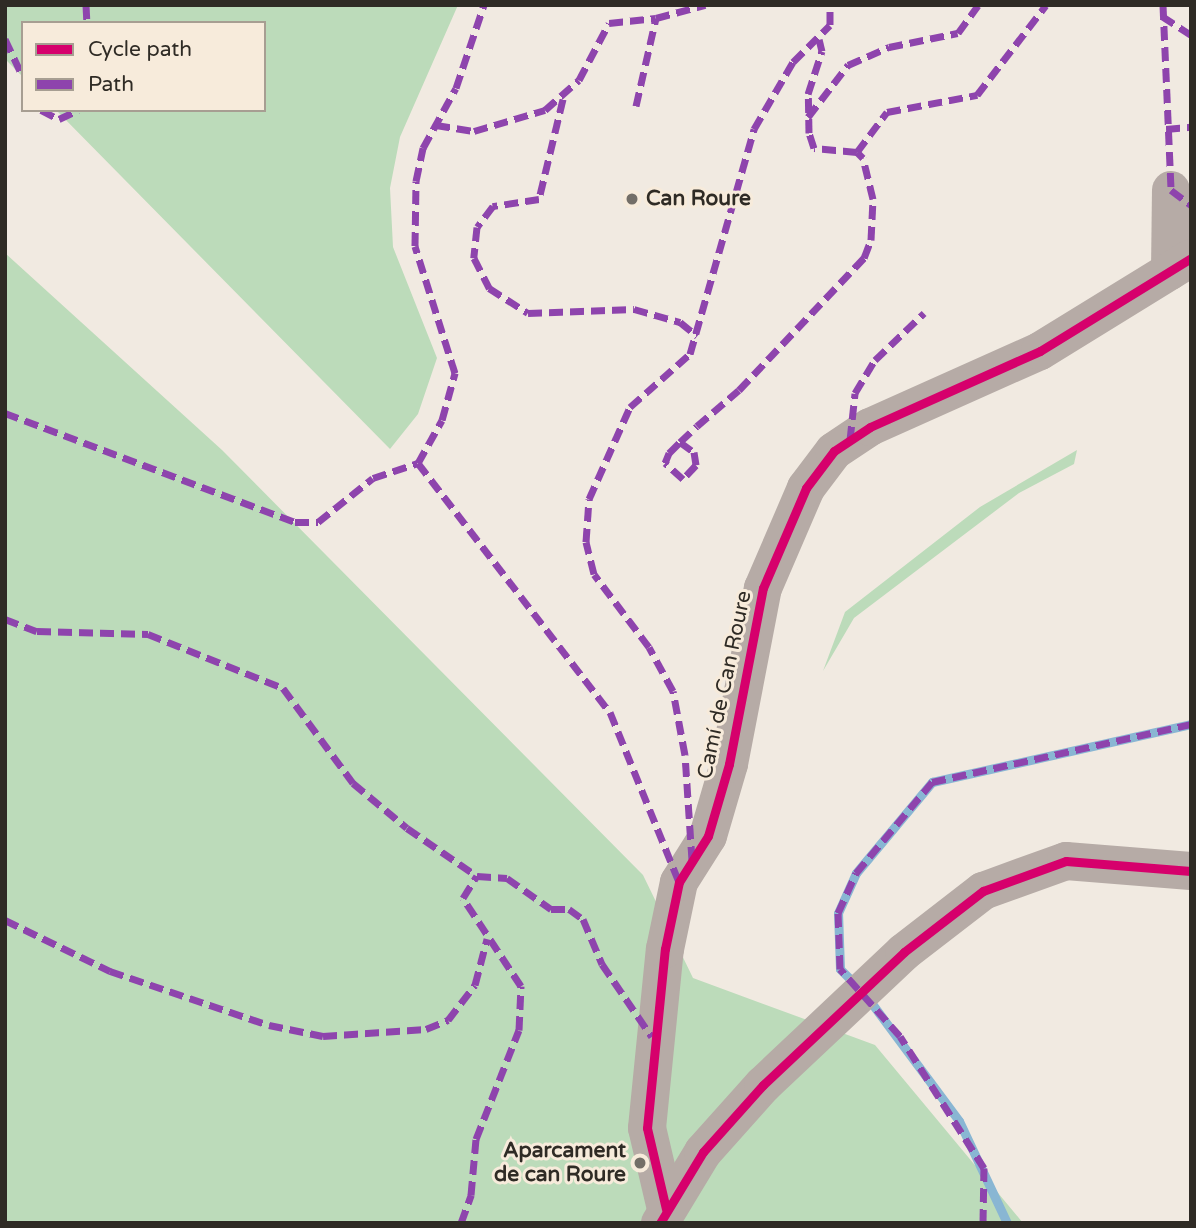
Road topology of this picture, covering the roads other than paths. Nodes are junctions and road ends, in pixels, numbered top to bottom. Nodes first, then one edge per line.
1 (1171, 190) dead end
2 (1180, 265) edge
3 (1191, 871) edge
4 (663, 1216) edge

1 - 2 street
2 - 4 street, Camí de Can Roure
3 - 4 street

